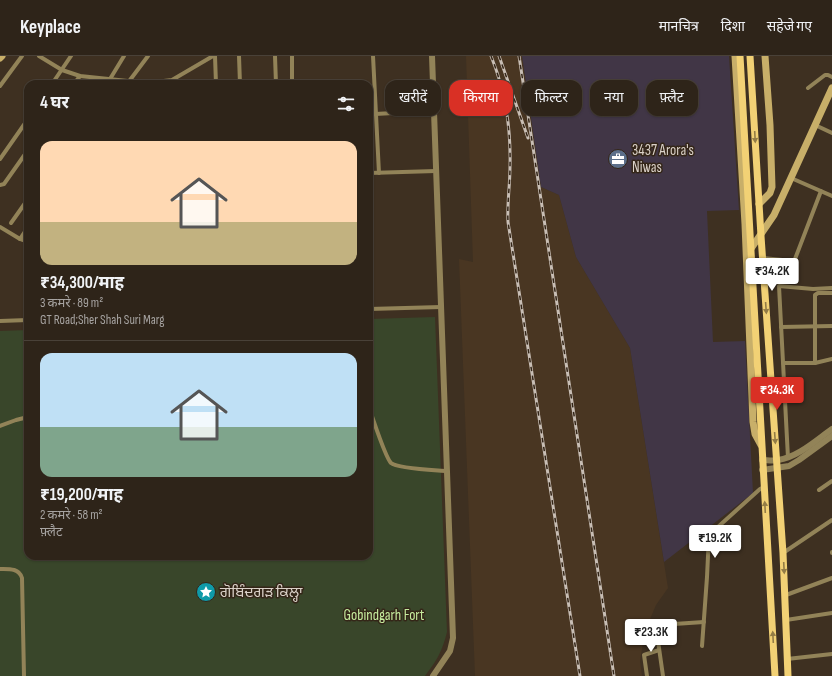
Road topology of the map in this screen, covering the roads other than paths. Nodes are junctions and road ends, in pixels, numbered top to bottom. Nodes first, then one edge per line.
1 (22, 56) edge
2 (39, 56) edge
3 (71, 56) edge
4 (124, 56) edge
5 (148, 56) edge
6 (214, 56) edge
7 (239, 56) edge
8 (275, 56) edge
9 (292, 56) edge
10 (373, 56) edge
11 (432, 56) edge
12 (735, 56) edge
13 (740, 56) edge
14 (750, 56) edge
15 (765, 56) edge
16 (62, 70) junction
17 (80, 76) junction
18 (110, 78) junction
19 (832, 78) edge
20 (55, 80) edge
21 (77, 80) edge
22 (117, 80) edge
23 (130, 80) edge
24 (173, 80) edge
25 (216, 80) edge
26 (240, 80) edge
27 (276, 80) edge
28 (292, 80) edge
29 (432, 80) edge
30 (0, 86) edge
31 (808, 88) dead end
32 (832, 88) edge
33 (376, 114) junction
34 (385, 114) edge
35 (433, 116) edge
36 (24, 125) edge
37 (815, 125) junction
38 (832, 133) edge
39 (24, 156) edge
40 (0, 159) edge
41 (436, 171) junction
42 (379, 172) junction
43 (373, 173) edge
44 (791, 178) junction
45 (0, 185) edge
46 (821, 191) junction
47 (832, 196) edge
48 (759, 204) junction
49 (24, 205) edge
50 (11, 223) dead end
51 (2, 228) edge
52 (24, 233) edge
53 (0, 234) edge
54 (761, 236) junction
55 (20, 239) junction
56 (24, 240) edge
57 (750, 250) junction
58 (762, 258) junction
59 (832, 288) edge
60 (832, 293) edge
61 (441, 307) junction
62 (373, 309) edge
63 (24, 320) edge
64 (0, 321) edge
65 (832, 326) edge
66 (781, 327) junction
67 (814, 327) junction
68 (832, 359) edge
69 (783, 363) junction
70 (815, 363) junction
71 (24, 418) edge
72 (373, 420) edge
73 (0, 426) edge
74 (832, 429) edge
75 (832, 436) edge
76 (761, 445) junction
77 (788, 458) junction
78 (762, 460) junction
79 (777, 460) junction
80 (777, 469) junction
81 (762, 470) junction
82 (447, 472) junction
83 (832, 481) edge
84 (764, 487) junction
85 (819, 490) dead end
86 (832, 520) edge
87 (783, 553) junction
88 (0, 569) edge
89 (832, 578) edge
90 (786, 595) junction
91 (832, 613) edge
92 (786, 620) junction
93 (704, 622) junction
94 (656, 627) junction
95 (648, 628) dead end
96 (702, 646) dead end
97 (659, 650) junction
98 (832, 654) edge
99 (787, 659) junction
100 (24, 676) edge
101 (433, 676) edge
102 (647, 676) edge
103 (663, 676) edge
104 (775, 676) edge
105 (788, 676) edge

1 - 30 street
2 - 16 street
3 - 16 street
4 - 18 street
5 - 23 street
6 - 24 street
6 - 25 street
7 - 26 street
8 - 27 street
9 - 28 street
10 - 33 street
11 - 29 street
12 - 76 main road
13 - 57 main road
14 -> 48 main road
15 - 48 main road
16 - 17 street
16 - 20 street
17 - 18 street
17 - 21 street
18 - 22 street
19 - 31 street
32 - 37 main road
33 - 34 street
33 - 42 street
35 - 41 street
36 - 40 street
37 - 38 street
37 - 44 main road
39 - 45 street
41 - 42 street
41 - 61 street
42 - 43 street
44 - 46 street
44 - 54 main road
46 - 47 street
46 - 58 street
48 - 54 main road
49 - 50 street
51 - 53 street
51 - 55 street
52 - 55 street
54 - 57 main road
54 - 58 main road
55 - 56 street
57 - 76 main road
58 -> 79 main road
59 - 66 street
60 - 67 street
61 - 62 street
61 - 82 street
63 - 64 street
65 - 67 street
66 - 67 street
66 - 69 street
67 - 70 street
68 - 70 street
69 - 70 street
69 - 77 street
71 - 73 street
72 - 82 street
74 - 77 street
75 - 80 street
76 - 78 main road
77 - 79 street
78 - 79 street
78 - 81 main road
79 - 80 main road
80 - 81 street
80 - 87 main road
81 - 84 main road
82 - 101 street
83 - 85 street
84 - 93 street
104 -> 84 main road
86 - 87 street
87 -> 90 main road
88 - 100 street
89 - 90 street
90 - 92 main road
91 - 92 street
92 - 99 main road
93 - 94 street
93 - 96 street
94 - 95 street
94 - 97 street
97 - 102 street
97 - 103 street
98 - 99 street
99 - 105 main road

